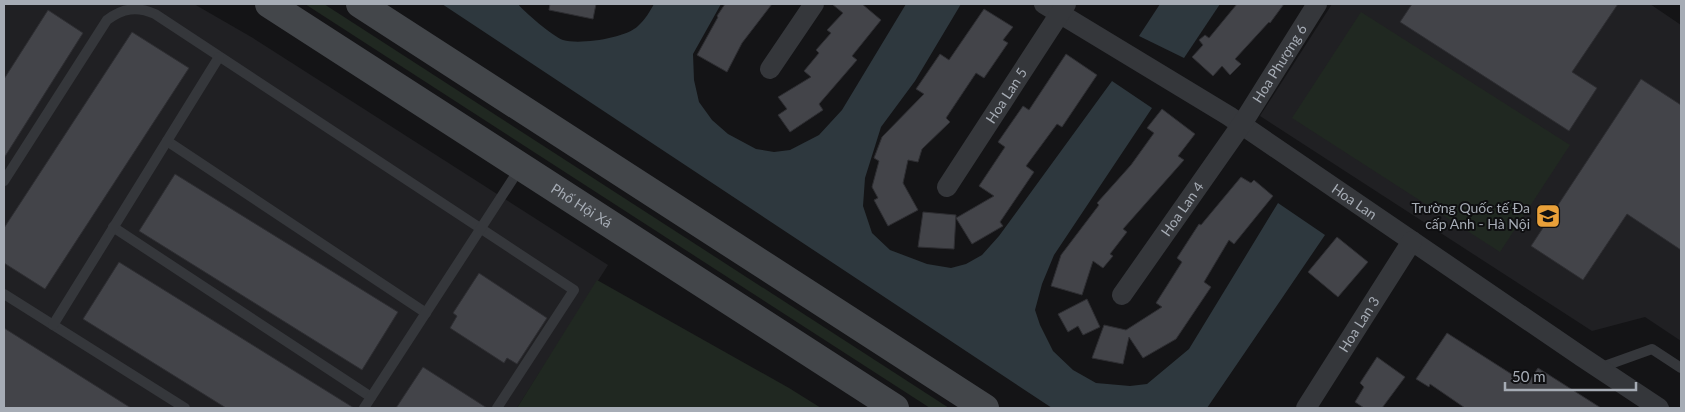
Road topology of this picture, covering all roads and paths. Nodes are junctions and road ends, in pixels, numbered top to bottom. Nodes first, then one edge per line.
1 (269, 4) edge
2 (360, 4) edge
3 (814, 4) edge
4 (1317, 4) edge
5 (1057, 7) edge
6 (219, 57) junction
7 (770, 69) dead end
8 (1242, 124) junction
9 (167, 141) junction
10 (521, 167) junction
11 (4, 180) edge
12 (947, 187) dead end
13 (113, 228) junction
14 (480, 229) junction
15 (1412, 241) junction
16 (4, 294) edge
17 (1122, 295) dead end
18 (426, 313) junction
19 (53, 324) junction
20 (1598, 368) junction
21 (1681, 368) edge
22 (371, 397) junction
23 (185, 408) edge
24 (364, 408) edge
25 (497, 408) edge
26 (895, 408) edge
27 (985, 408) edge
28 (1306, 408) edge
29 (1659, 408) edge

1 - 10 main road, Phố Hội Xá
2 - 27 main road
3 - 7 street
4 - 8 street, Hoa Phượng 6
5 - 8 street, Hoa Lan
5 - 12 street, Hoa Lan 5
6 - 9 lane
6 - 11 lane
6 - 14 lane
8 - 15 street, Hoa Lan
8 - 17 street, Hoa Lan 4
9 - 13 lane
9 - 18 lane
10 - 14 lane
10 - 26 main road, Phố Hội Xá
13 - 19 lane
13 - 22 lane
14 - 18 lane
14 - 25 lane
15 - 20 street, Hoa Lan
15 - 28 street, Hoa Lan 3
16 - 19 lane
18 - 22 lane
19 - 23 lane
20 - 21 lane
20 - 29 street, Hoa Lan
22 - 24 lane

